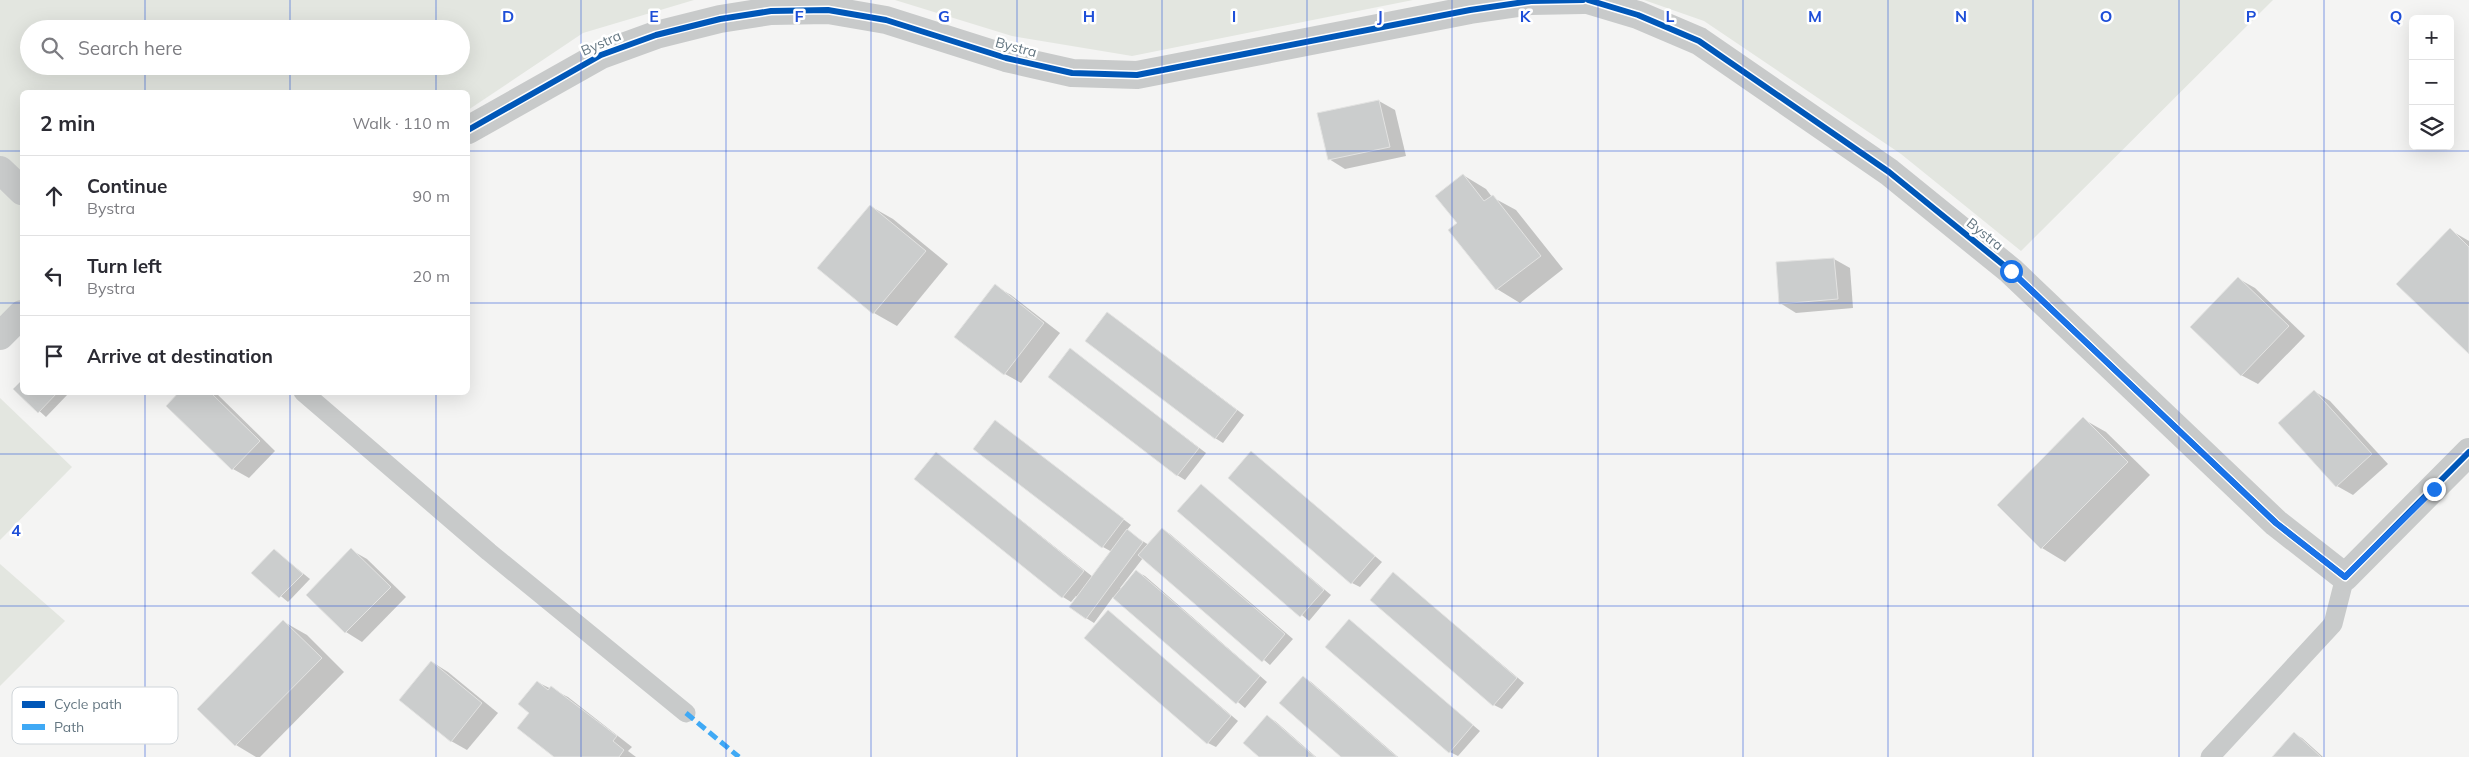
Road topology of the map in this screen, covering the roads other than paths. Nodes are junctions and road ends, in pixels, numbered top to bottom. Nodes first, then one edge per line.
1 (1583, 0) edge
2 (1588, 0) edge
3 (470, 129) edge
4 (0, 170) edge
5 (20, 189) edge
6 (20, 316) edge
7 (0, 336) edge
8 (306, 395) edge
9 (2469, 452) edge
10 (2345, 577) junction
11 (686, 713) dead end
12 (2210, 757) edge

1 - 3 street, Bystra
2 - 10 street, Bystra
4 - 5 street
6 - 7 street
8 - 11 lane
9 - 10 street
10 - 12 lane

